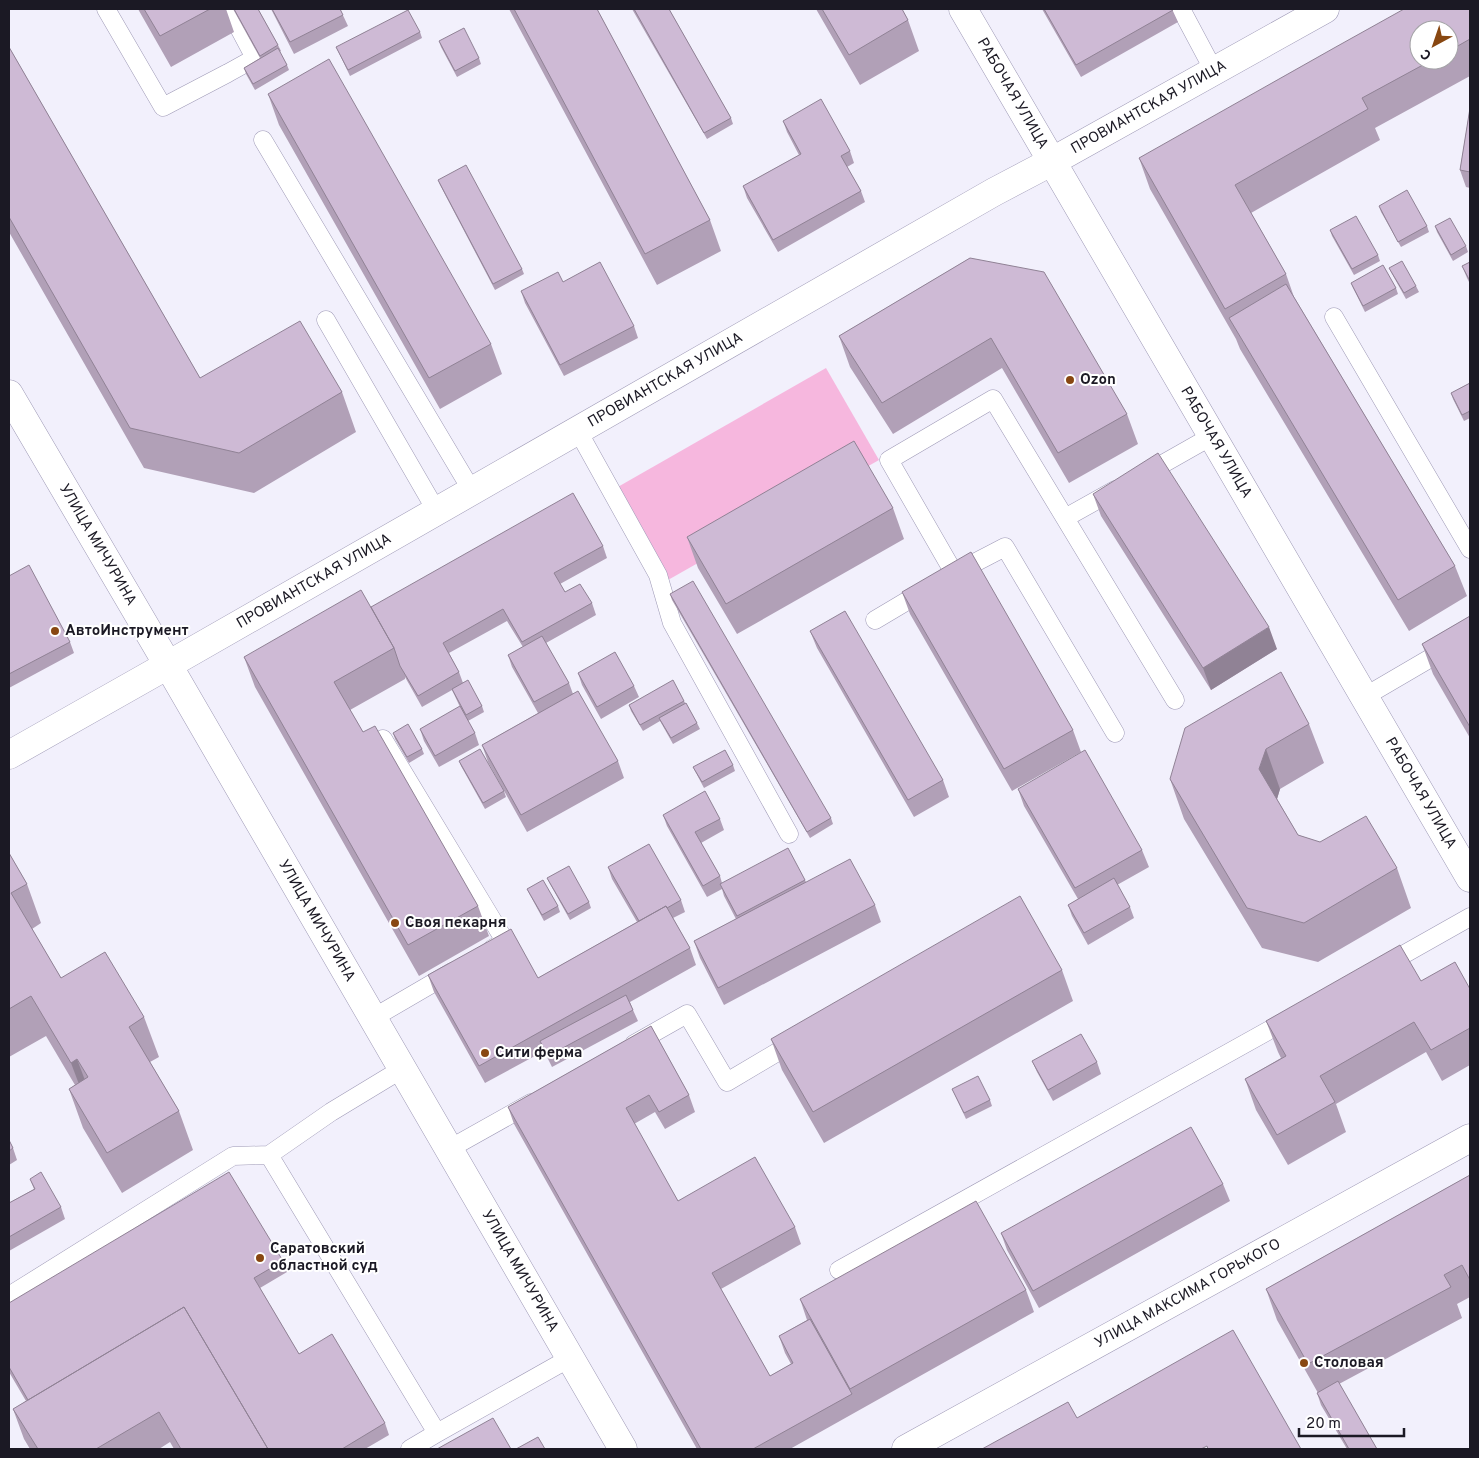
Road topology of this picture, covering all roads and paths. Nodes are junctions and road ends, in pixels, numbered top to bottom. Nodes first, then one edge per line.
1 (106, 9) edge
2 (229, 9) edge
3 (963, 9) edge
4 (1181, 9) edge
5 (1325, 9) edge
6 (1214, 71) junction
7 (263, 140) dead end
8 (1051, 162) junction
9 (1334, 317) dead end
10 (326, 320) dead end
11 (9, 394) edge
12 (578, 431) junction
13 (1212, 436) junction
14 (472, 491) junction
15 (436, 512) junction
16 (1065, 518) junction
17 (1470, 549) edge
18 (954, 573) junction
19 (875, 620) dead end
20 (1470, 635) edge
21 (168, 665) junction
22 (1364, 697) junction
23 (1175, 700) dead end
24 (1115, 733) dead end
25 (383, 739) edge
26 (9, 755) edge
27 (789, 834) dead end
28 (1470, 878) edge
29 (1470, 917) edge
30 (480, 956) edge
31 (463, 965) edge
32 (1374, 971) edge
33 (1305, 1010) edge
34 (373, 1018) junction
35 (813, 1032) edge
36 (619, 1053) edge
37 (402, 1068) junction
38 (542, 1096) edge
39 (1470, 1138) edge
40 (449, 1149) junction
41 (269, 1155) junction
42 (840, 1270) dead end
43 (9, 1296) edge
44 (570, 1358) junction
45 (437, 1433) junction
46 (410, 1449) edge
47 (623, 1449) edge
48 (906, 1449) edge

1 - 2 lane
3 - 8 street, РАБОЧАЯ УЛИЦА
4 - 6 lane
5 - 6 street, ПРОВИАНТСКАЯ УЛИЦА
6 - 8 street, ПРОВИАНТСКАЯ УЛИЦА
7 - 14 lane
8 - 12 street, ПРОВИАНТСКАЯ УЛИЦА
8 - 13 street, РАБОЧАЯ УЛИЦА
9 - 17 lane
10 - 15 lane
11 - 21 street, УЛИЦА МИЧУРИНА
12 - 14 street, ПРОВИАНТСКАЯ УЛИЦА
12 - 27 lane
13 - 16 lane
13 - 22 street, РАБОЧАЯ УЛИЦА
14 - 15 street, ПРОВИАНТСКАЯ УЛИЦА
15 - 21 street, ПРОВИАНТСКАЯ УЛИЦА
16 - 18 lane
16 - 23 lane
18 - 19 lane
18 - 24 lane
20 - 22 lane
21 - 26 street, ПРОВИАНТСКАЯ УЛИЦА
21 - 34 street, УЛИЦА МИЧУРИНА
22 - 28 street, РАБОЧАЯ УЛИЦА
25 - 30 lane
29 - 32 lane
31 - 34 lane
33 - 42 lane
34 - 37 street, УЛИЦА МИЧУРИНА
35 - 36 lane
37 - 40 street, УЛИЦА МИЧУРИНА
37 - 41 lane
38 - 40 lane
39 - 48 street, УЛИЦА МАКСИМА ГОРЬКОГО
40 - 44 street, УЛИЦА МИЧУРИНА
41 - 43 lane
41 - 45 lane
44 - 45 lane
44 - 47 street, УЛИЦА МИЧУРИНА
45 - 46 lane

